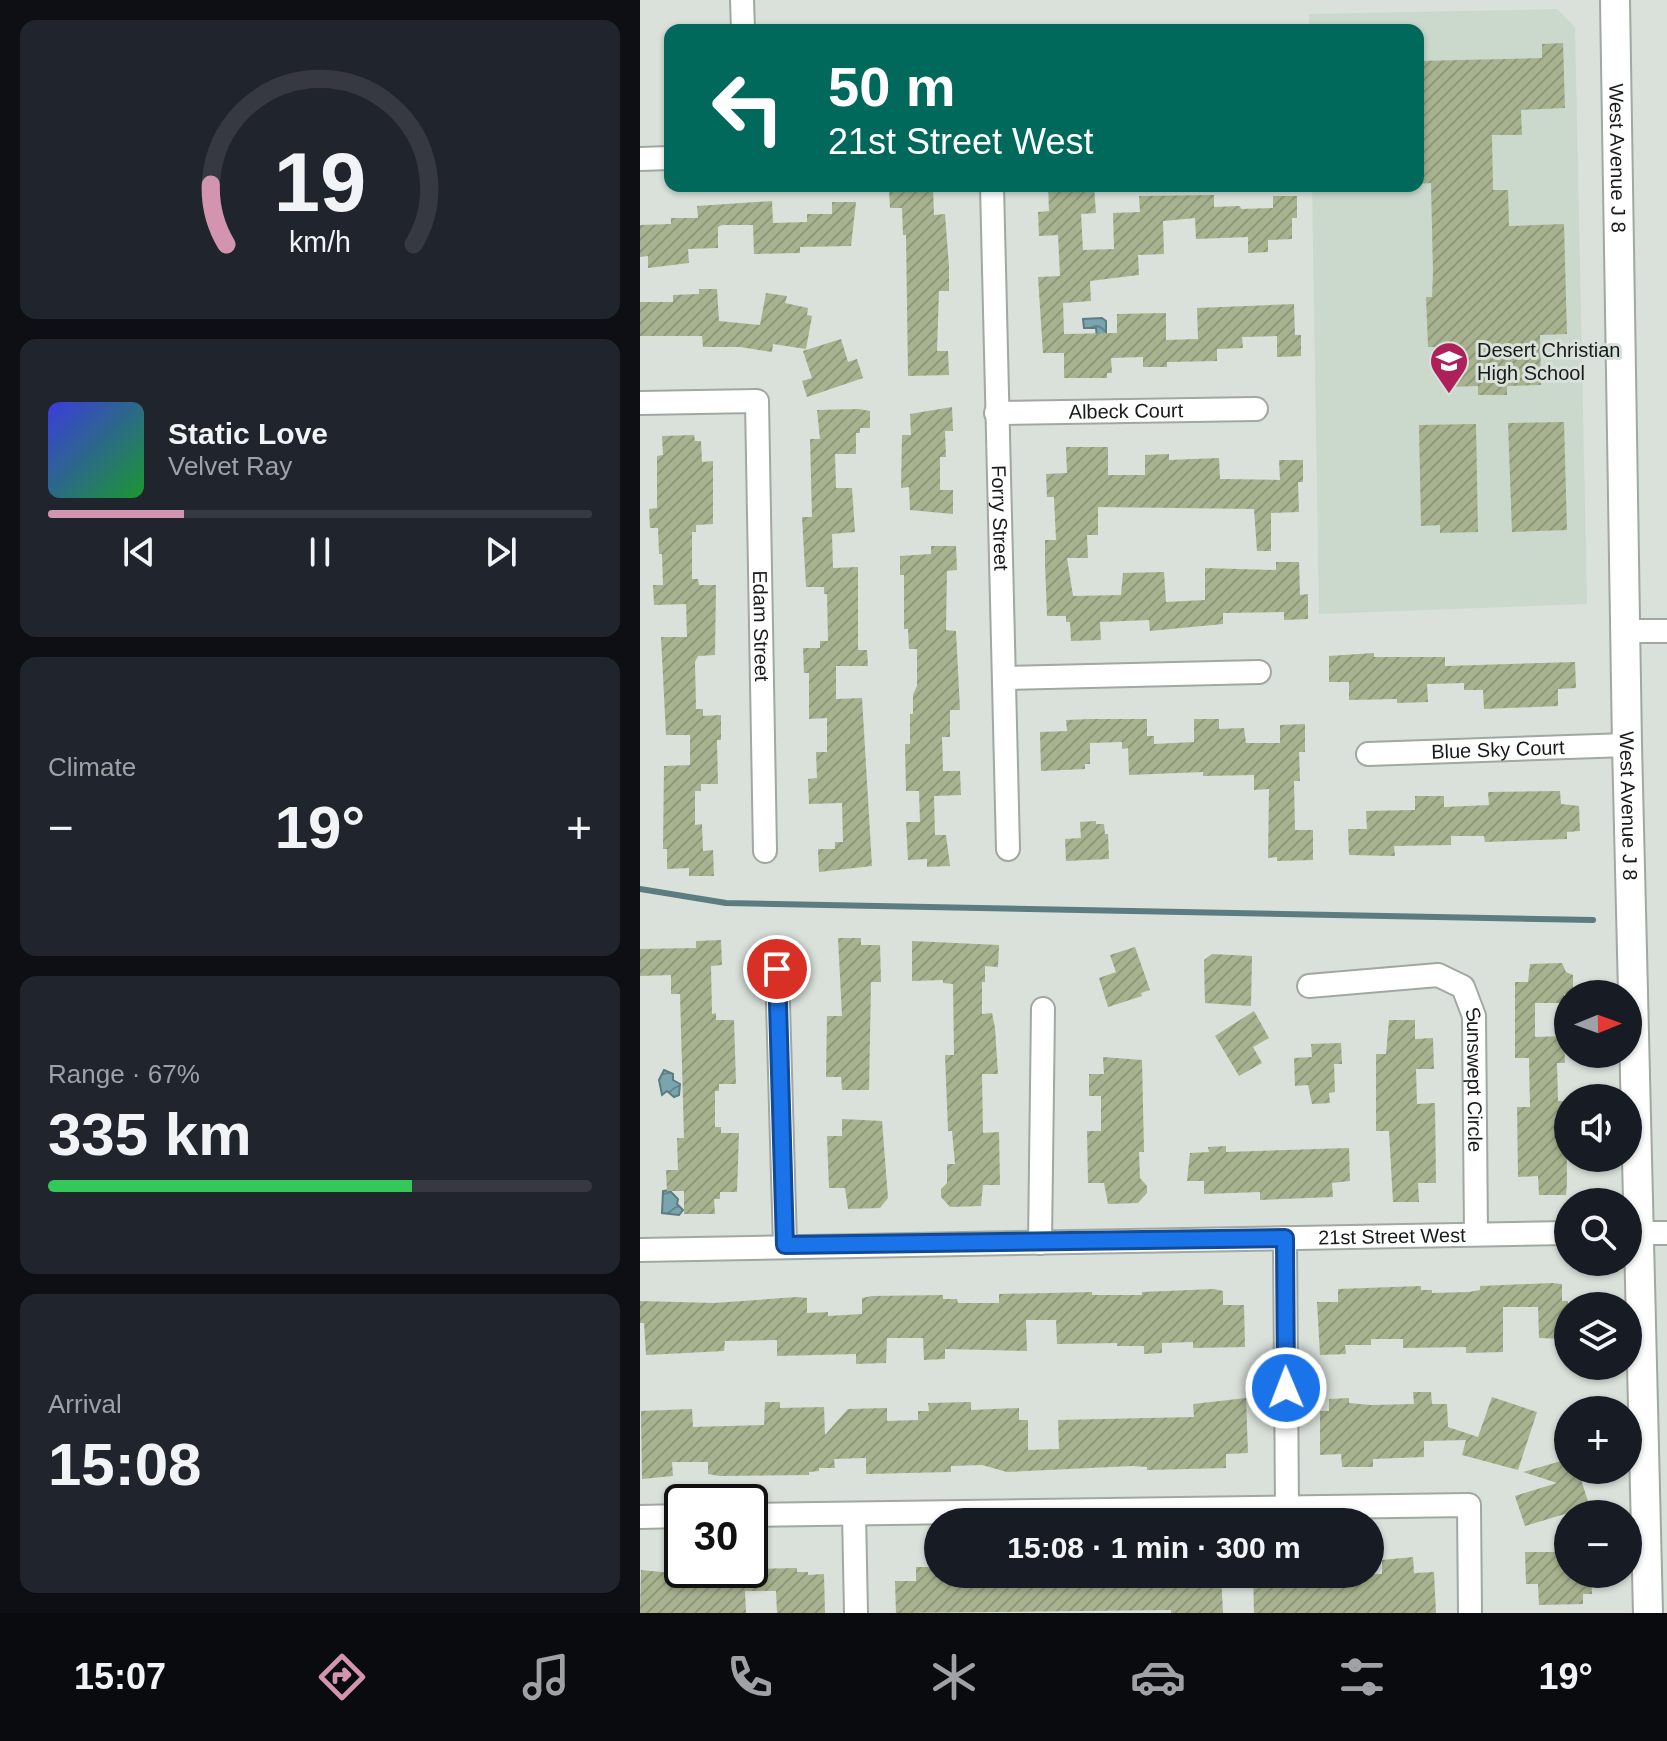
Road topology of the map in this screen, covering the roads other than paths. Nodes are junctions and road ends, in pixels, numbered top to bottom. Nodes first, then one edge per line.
1 (742, 0) edge
2 (1615, 0) edge
3 (743, 24) edge
4 (664, 158) edge
5 (640, 159) edge
6 (992, 192) edge
7 (640, 403) edge
8 (1256, 409) dead end
9 (996, 413) junction
10 (1626, 631) junction
11 (1667, 631) edge
12 (1259, 672) dead end
13 (1006, 678) junction
14 (1627, 745) junction
15 (1368, 754) dead end
16 (1008, 849) dead end
17 (765, 851) dead end
18 (777, 969) dead end
19 (1309, 986) dead end
20 (1043, 1009) dead end
21 (1554, 1233) edge
22 (1645, 1233) edge
23 (1476, 1234) junction
24 (1285, 1238) junction
25 (1040, 1243) junction
26 (785, 1245) junction
27 (640, 1250) edge
28 (1287, 1508) joint
29 (924, 1513) edge
30 (854, 1514) junction
31 (768, 1515) edge
32 (664, 1516) edge
33 (640, 1517) edge
34 (856, 1613) edge
35 (1470, 1613) edge
36 (1648, 1613) edge

1 - 3 street
2 - 10 street, West Avenue J 8
4 - 5 street
6 - 9 street, Forry Street
7 - 17 street, Edam Street
8 - 9 street, Albeck Court
9 - 13 street, Forry Street
10 - 11 street
10 - 14 street, West Avenue J 8
12 - 13 street
13 - 16 street, Forry Street
14 - 15 street, Blue Sky Court
14 - 22 street, West Avenue J 8
18 - 26 street
19 - 23 street, Sunswept Circle
20 - 25 street
21 - 23 street, 21st Street West
22 - 36 street, West Avenue J 8
23 - 24 street, 21st Street West
24 - 25 street, 21st Street West
24 - 28 street
25 - 26 street, 21st Street West
26 - 27 street, 21st Street West
28 - 35 street
29 - 30 street
30 - 31 street
30 - 34 street
32 - 33 street

